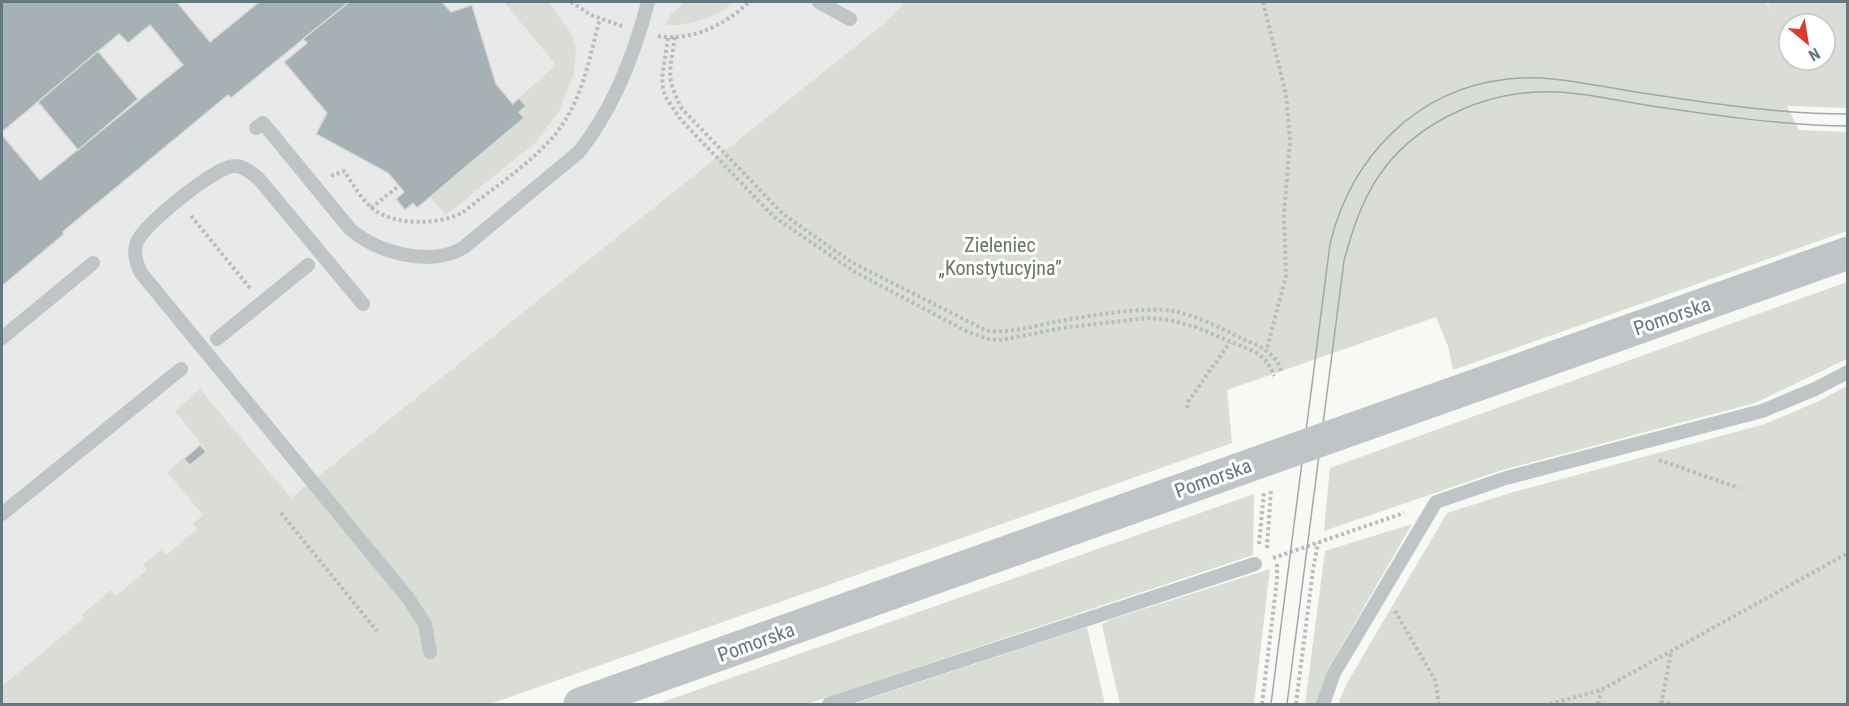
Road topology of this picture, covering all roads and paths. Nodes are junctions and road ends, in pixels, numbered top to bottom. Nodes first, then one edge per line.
1 (648, 2) edge
2 (750, 2) edge
3 (819, 2) edge
4 (1263, 2) edge
5 (600, 19) dead end
6 (850, 19) dead end
7 (668, 38) dead end
8 (256, 128) dead end
9 (400, 185) dead end
10 (359, 194) dead end
11 (371, 208) junction
12 (191, 216) dead end
13 (1848, 253) edge
14 (93, 263) dead end
15 (305, 267) dead end
16 (262, 302) junction
17 (363, 304) dead end
18 (2, 338) edge
19 (217, 339) dead end
20 (1230, 342) junction
21 (1266, 351) junction
22 (1263, 357) junction
23 (181, 369) dead end
24 (1281, 372) dead end
25 (1848, 372) edge
26 (1274, 376) dead end
27 (1187, 408) dead end
28 (1647, 442) junction
29 (1271, 488) dead end
30 (1739, 488) dead end
31 (1264, 490) dead end
32 (1436, 502) junction
33 (280, 513) dead end
34 (2, 514) edge
35 (1318, 543) junction
36 (1848, 554) edge
37 (1277, 556) junction
38 (1259, 563) junction
39 (1379, 598) junction
40 (377, 631) dead end
41 (430, 651) dead end
42 (1671, 653) junction
43 (1601, 690) junction
44 (1661, 703) edge
45 (580, 705) edge
46 (829, 705) edge
47 (1262, 705) edge
48 (1296, 705) edge
49 (1323, 705) edge
50 (1439, 705) edge
51 (1550, 705) edge
52 (1598, 705) edge
53 (1674, 705) edge

1 - 8 lane
2 - 21 path
3 - 6 lane
4 - 21 path
5 - 11 path
7 - 20 path
9 - 11 path
10 - 11 path
12 - 16 path
13 - 45 street, Pomorska, bridge
14 - 18 lane
15 - 16 lane
16 - 19 lane
17 - 41 lane
20 - 22 path
20 - 27 path
21 - 22 path
21 - 24 path
22 - 26 path
23 - 34 lane
25 - 28 lane
28 - 30 path
28 - 32 lane
29 - 38 path
31 - 38 path
32 - 35 path
32 - 39 lane
33 - 40 path
35 - 37 path
35 - 48 path
36 - 42 path
37 - 38 path
37 - 47 path
38 - 46 lane
39 - 49 lane
39 - 50 path
42 - 43 path
42 - 44 path
43 - 51 path
43 - 52 path
44 - 53 path

